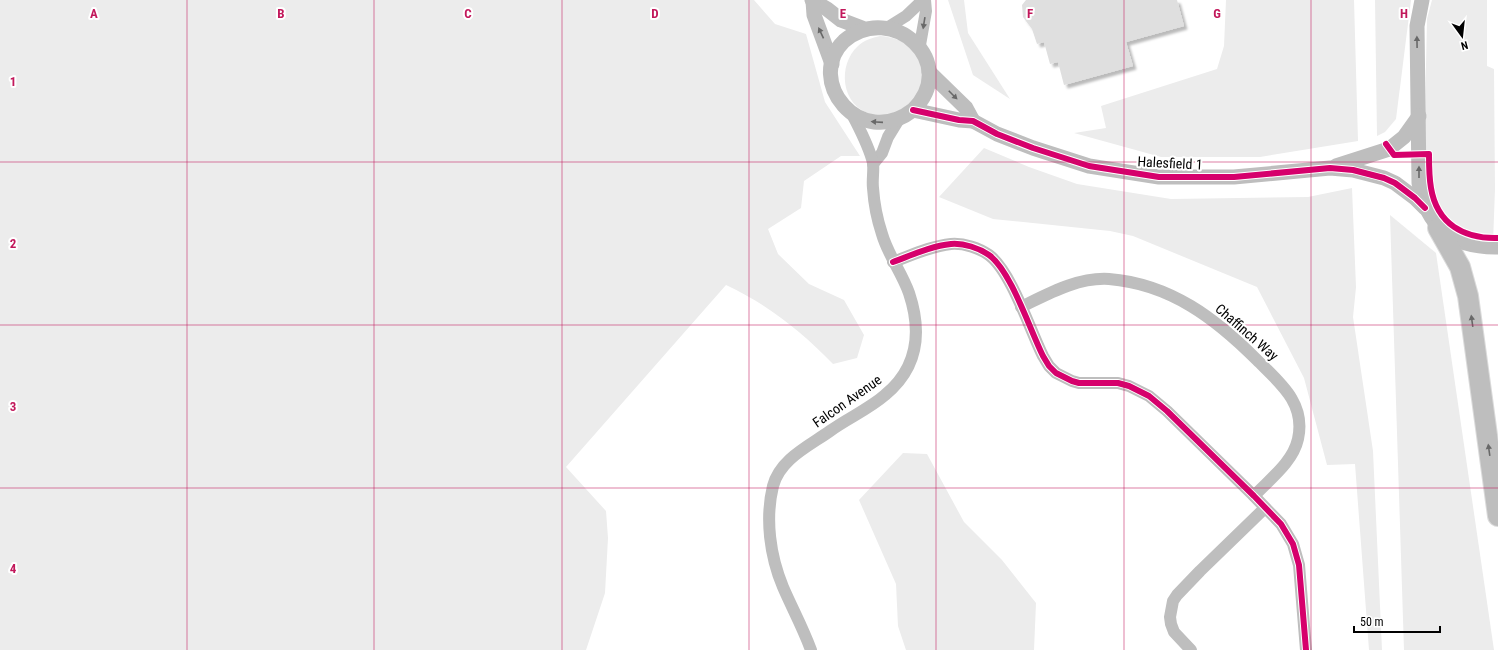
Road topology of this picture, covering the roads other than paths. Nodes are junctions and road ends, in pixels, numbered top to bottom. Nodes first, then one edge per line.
1 (813, 0) edge
2 (924, 0) edge
3 (1422, 0) edge
4 (890, 26) junction
5 (862, 28) junction
6 (920, 45) junction
7 (832, 64) junction
8 (929, 72) junction
9 (913, 110) junction
10 (852, 114) junction
11 (1418, 116) junction
12 (899, 119) junction
13 (974, 121) junction
14 (873, 164) junction
15 (1330, 168) junction
16 (1425, 208) junction
17 (1438, 228) junction
18 (1497, 247) edge
19 (893, 262) junction
20 (1021, 307) junction
21 (1254, 496) junction
22 (1266, 508) junction
23 (1498, 516) edge
24 (811, 650) edge
25 (1191, 650) edge
26 (1306, 650) edge

1 - 5 street
7 -> 1 street
2 - 4 street
2 -> 6 street
11 -> 3 street
4 - 5 street
4 - 6 street
5 - 7 street
6 - 8 street
7 - 10 street
8 - 9 street
8 -> 13 street, Halesfield 1
9 - 12 street
9 - 13 street, Halesfield 1
12 -> 10 street
10 - 14 street, Falcon Avenue
11 - 15 street, Halesfield 1
16 -> 11 street
12 - 14 street
13 - 15 street, Halesfield 1
14 - 19 street, Falcon Avenue
15 - 16 street, Halesfield 1
16 - 17 street
17 - 18 street
23 -> 17 highway
19 - 20 street
19 - 24 street, Falcon Avenue
20 - 21 street
20 - 21 street, Chaffinch Way
21 - 22 street
22 - 25 street
22 - 26 street

